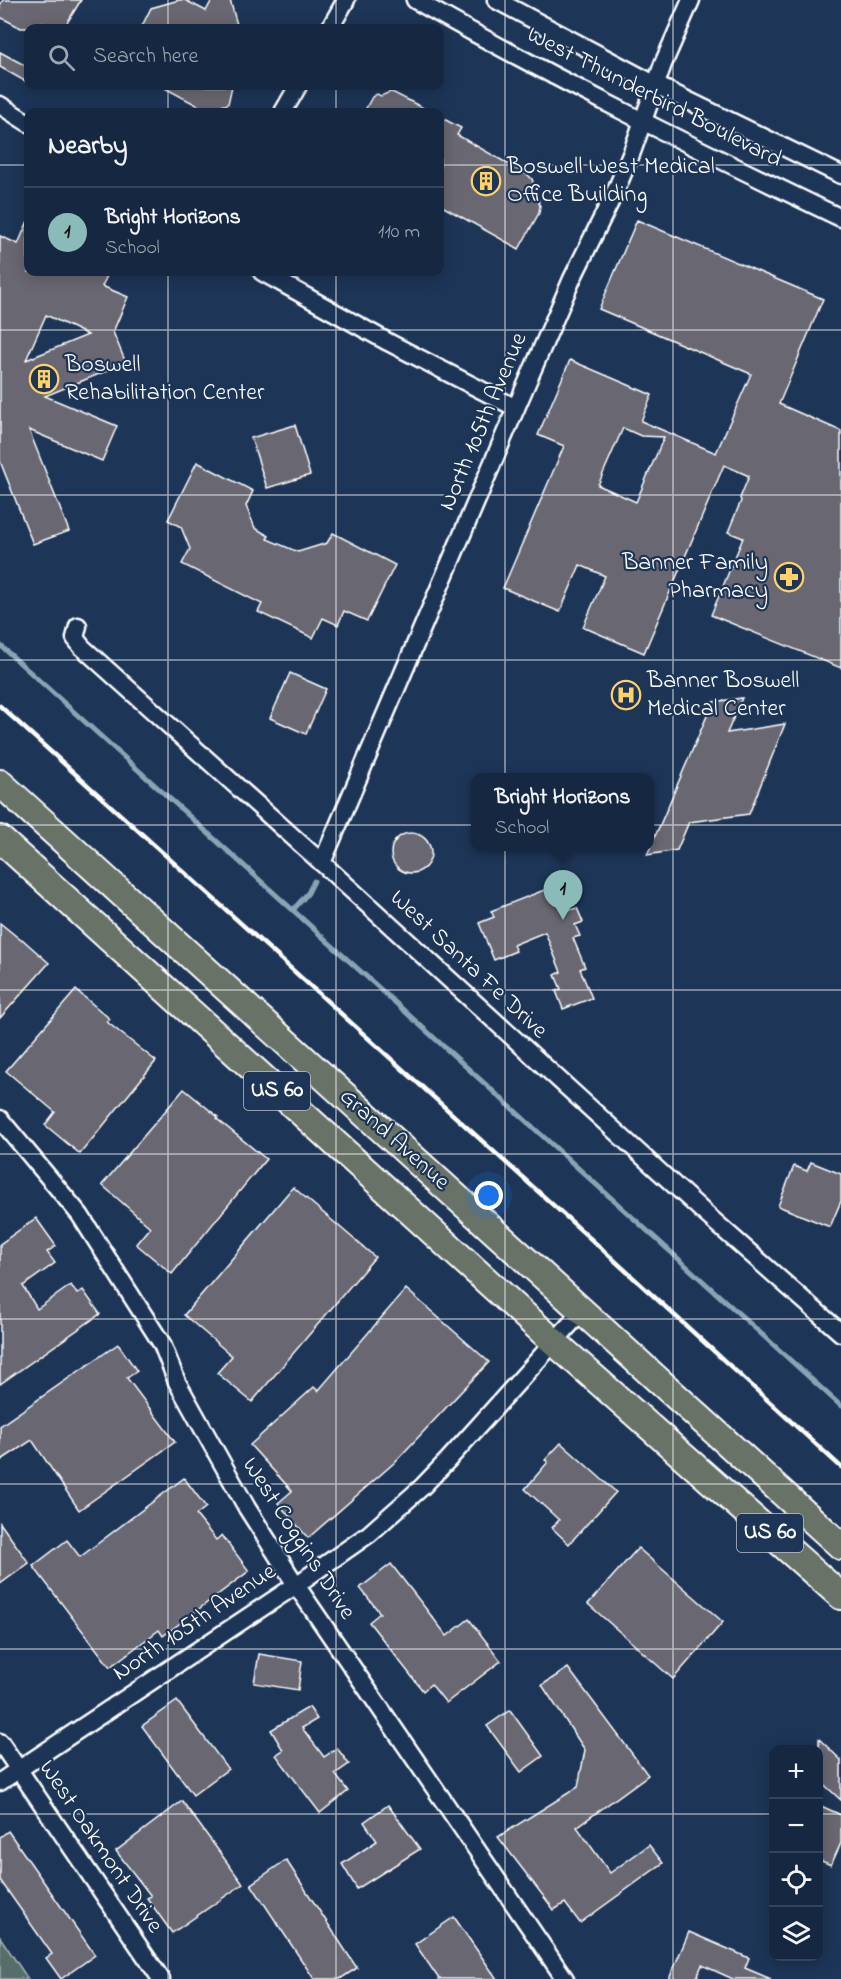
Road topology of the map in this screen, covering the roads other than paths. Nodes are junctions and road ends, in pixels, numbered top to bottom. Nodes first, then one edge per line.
1 (346, 0) edge
2 (415, 0) edge
3 (496, 0) edge
4 (691, 0) edge
5 (332, 24) edge
6 (656, 85) junction
7 (296, 90) edge
8 (0, 105) edge
9 (285, 108) edge
10 (24, 120) edge
11 (642, 122) junction
12 (841, 175) edge
13 (841, 218) edge
14 (269, 276) edge
15 (516, 408) junction
16 (78, 626) dead end
17 (0, 783) edge
18 (0, 840) edge
19 (322, 862) junction
20 (0, 1119) edge
21 (582, 1311) junction
22 (841, 1333) edge
23 (554, 1342) junction
24 (841, 1546) edge
25 (296, 1585) junction
26 (841, 1596) edge
27 (0, 1742) edge
28 (18, 1770) junction
29 (0, 1782) edge
30 (161, 1979) edge
31 (565, 1979) edge

1 - 5 street
2 - 11 street, West Thunderbird Boulevard
3 - 6 street, West Thunderbird Boulevard
4 - 6 street, North 105th Avenue
6 - 11 street, North 105th Avenue
6 - 12 street, West Thunderbird Boulevard
7 - 9 street
8 - 10 street
11 - 13 street, West Thunderbird Boulevard
11 - 15 street, North 105th Avenue
14 - 15 street
15 - 19 street, North 105th Avenue
16 - 19 street, West Santa Fe Drive
17 - 21 highway, Grand Avenue / US 60
18 - 23 highway, Grand Avenue / US 60
19 - 22 street, West Santa Fe Drive
20 - 25 street, West Coggins Drive
21 - 23 street, North 105th Avenue
21 - 24 highway, Grand Avenue / US 60
23 - 25 street, North 105th Avenue
23 - 26 highway, Grand Avenue / US 60
25 - 28 street, North 105th Avenue
25 - 31 street, West Coggins Drive
27 - 28 street, West Oakmont Drive
28 - 29 street, North 105th Avenue
28 - 30 street, West Oakmont Drive

